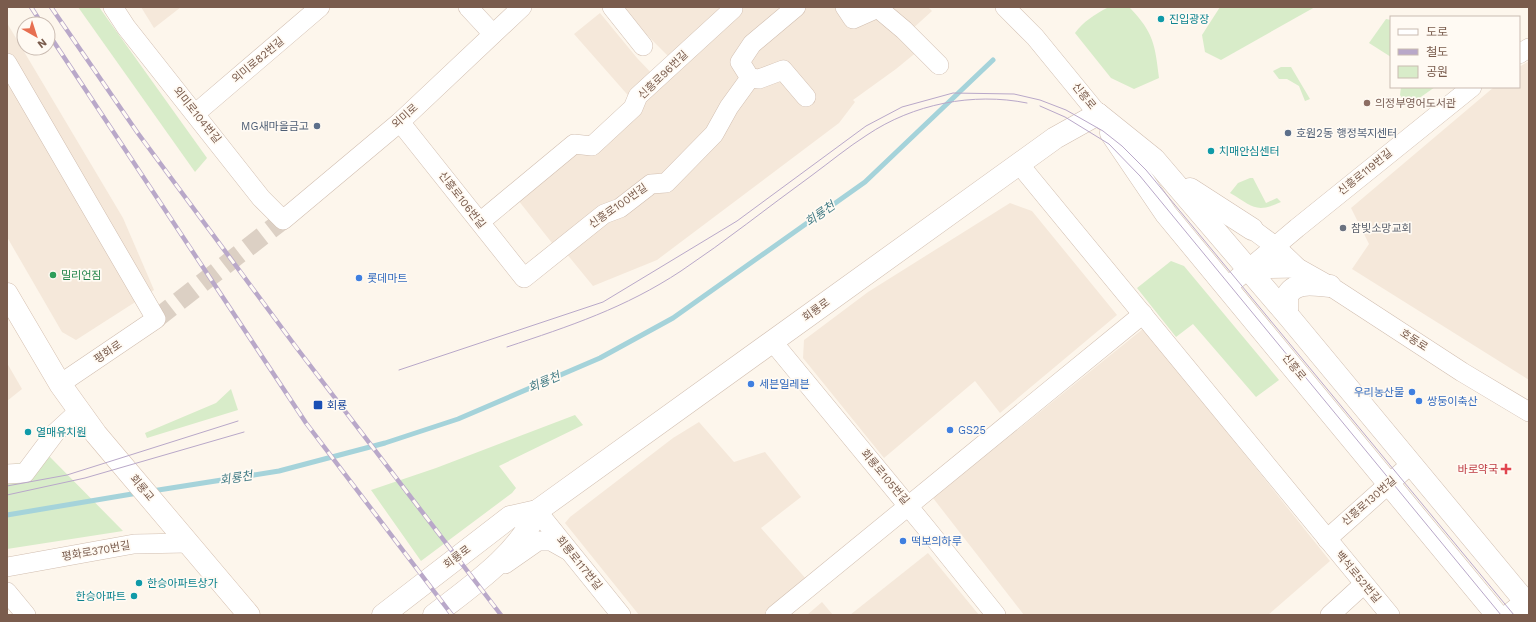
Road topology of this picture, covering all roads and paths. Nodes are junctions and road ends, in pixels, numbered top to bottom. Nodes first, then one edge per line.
1 (113, 7) edge
2 (320, 7) edge
3 (468, 7) edge
4 (522, 7) edge
5 (612, 7) edge
6 (796, 7) edge
7 (845, 7) edge
8 (1005, 7) edge
9 (733, 8) edge
10 (879, 8) edge
11 (493, 34) junction
12 (643, 46) dead end
13 (1529, 48) edge
14 (1520, 53) edge
15 (7, 63) edge
16 (938, 65) dead end
17 (750, 78) junction
18 (1471, 88) edge
19 (806, 98) dead end
20 (196, 113) junction
21 (1098, 114) junction
22 (400, 122) junction
23 (1154, 159) junction
24 (1019, 164) junction
25 (283, 220) joint
26 (480, 222) junction
27 (1252, 228) junction
28 (1297, 228) junction
29 (1275, 246) junction
30 (1298, 268) junction
31 (1248, 269) junction
32 (524, 278) joint
33 (1330, 286) junction
34 (1227, 287) junction
35 (7, 294) edge
36 (1143, 314) junction
37 (1287, 314) junction
38 (772, 341) junction
39 (60, 384) junction
40 (79, 411) junction
41 (1529, 412) edge
42 (1411, 464) junction
43 (7, 474) edge
44 (1389, 484) junction
45 (908, 506) junction
46 (537, 511) junction
47 (1327, 539) junction
48 (187, 543) junction
49 (568, 551) junction
50 (7, 567) edge
51 (485, 575) junction
52 (1364, 584) junction
53 (7, 592) edge
54 (1527, 604) edge
55 (26, 615) edge
56 (249, 615) edge
57 (383, 615) edge
58 (434, 615) edge
59 (621, 615) edge
60 (775, 615) edge
61 (996, 615) edge
62 (1330, 615) edge
63 (1390, 615) edge
64 (1497, 615) edge
65 (1507, 615) edge

1 - 20 street, 외미로104번길
2 - 20 street, 외미로82번길
3 - 11 street
4 - 11 street, 외미로
5 - 12 street
6 - 17 street
7 - 10 street
8 - 21 street, 신흥로
9 - 26 street, 신흥로96번길
10 - 16 street
11 - 22 street, 외미로
13 - 14 street
15 - 39 street, 평화로
17 - 19 street
17 - 32 street, 신흥로100번길
18 - 28 street, 신흥로119번길
20 - 25 street, 외미로104번길
21 - 23 street, 신흥로
21 - 24 street, 회룡로
21 - 34 street, 신흥로
22 - 25 street, 외미로
22 - 26 street, 신흥로106번길
23 - 27 street
23 - 31 street, 신흥로
24 - 36 street, 백석로52번길
24 - 38 street, 회룡로
26 - 32 street, 신흥로106번길
27 - 28 street
27 - 29 street, 호동로
28 - 29 street, 신흥로119번길
29 - 30 street, 호동로
29 - 31 street, 신흥로119번길
30 - 31 street
30 - 33 street, 호동로
31 - 34 street, 신흥로119번길
31 - 37 street, 신흥로
33 - 37 street
33 - 41 street, 호동로
34 - 44 street, 신흥로
35 - 39 street
36 - 45 street
36 - 47 street, 백석로52번길
37 - 42 street, 신흥로
38 - 45 street, 회룡로105번길
38 - 46 street, 회룡로
39 - 40 street
40 - 43 street
40 - 48 street, 회룡교
42 - 44 street, 신흥로130번길
42 - 54 street, 신흥로
44 - 47 street, 신흥로130번길
44 - 64 street, 신흥로
45 - 60 street
45 - 61 street, 회룡로105번길
46 - 49 street, 회룡로117번길
46 - 51 street, 회룡로
46 - 57 street, 회룡로
47 - 52 street, 백석로52번길
48 - 50 street, 평화로370번길
48 - 56 street
49 - 51 street
49 - 59 street, 회룡로117번길
51 - 58 street, 회룡로
52 - 62 street
52 - 63 street, 백석로52번길
53 - 55 street
54 - 65 street

